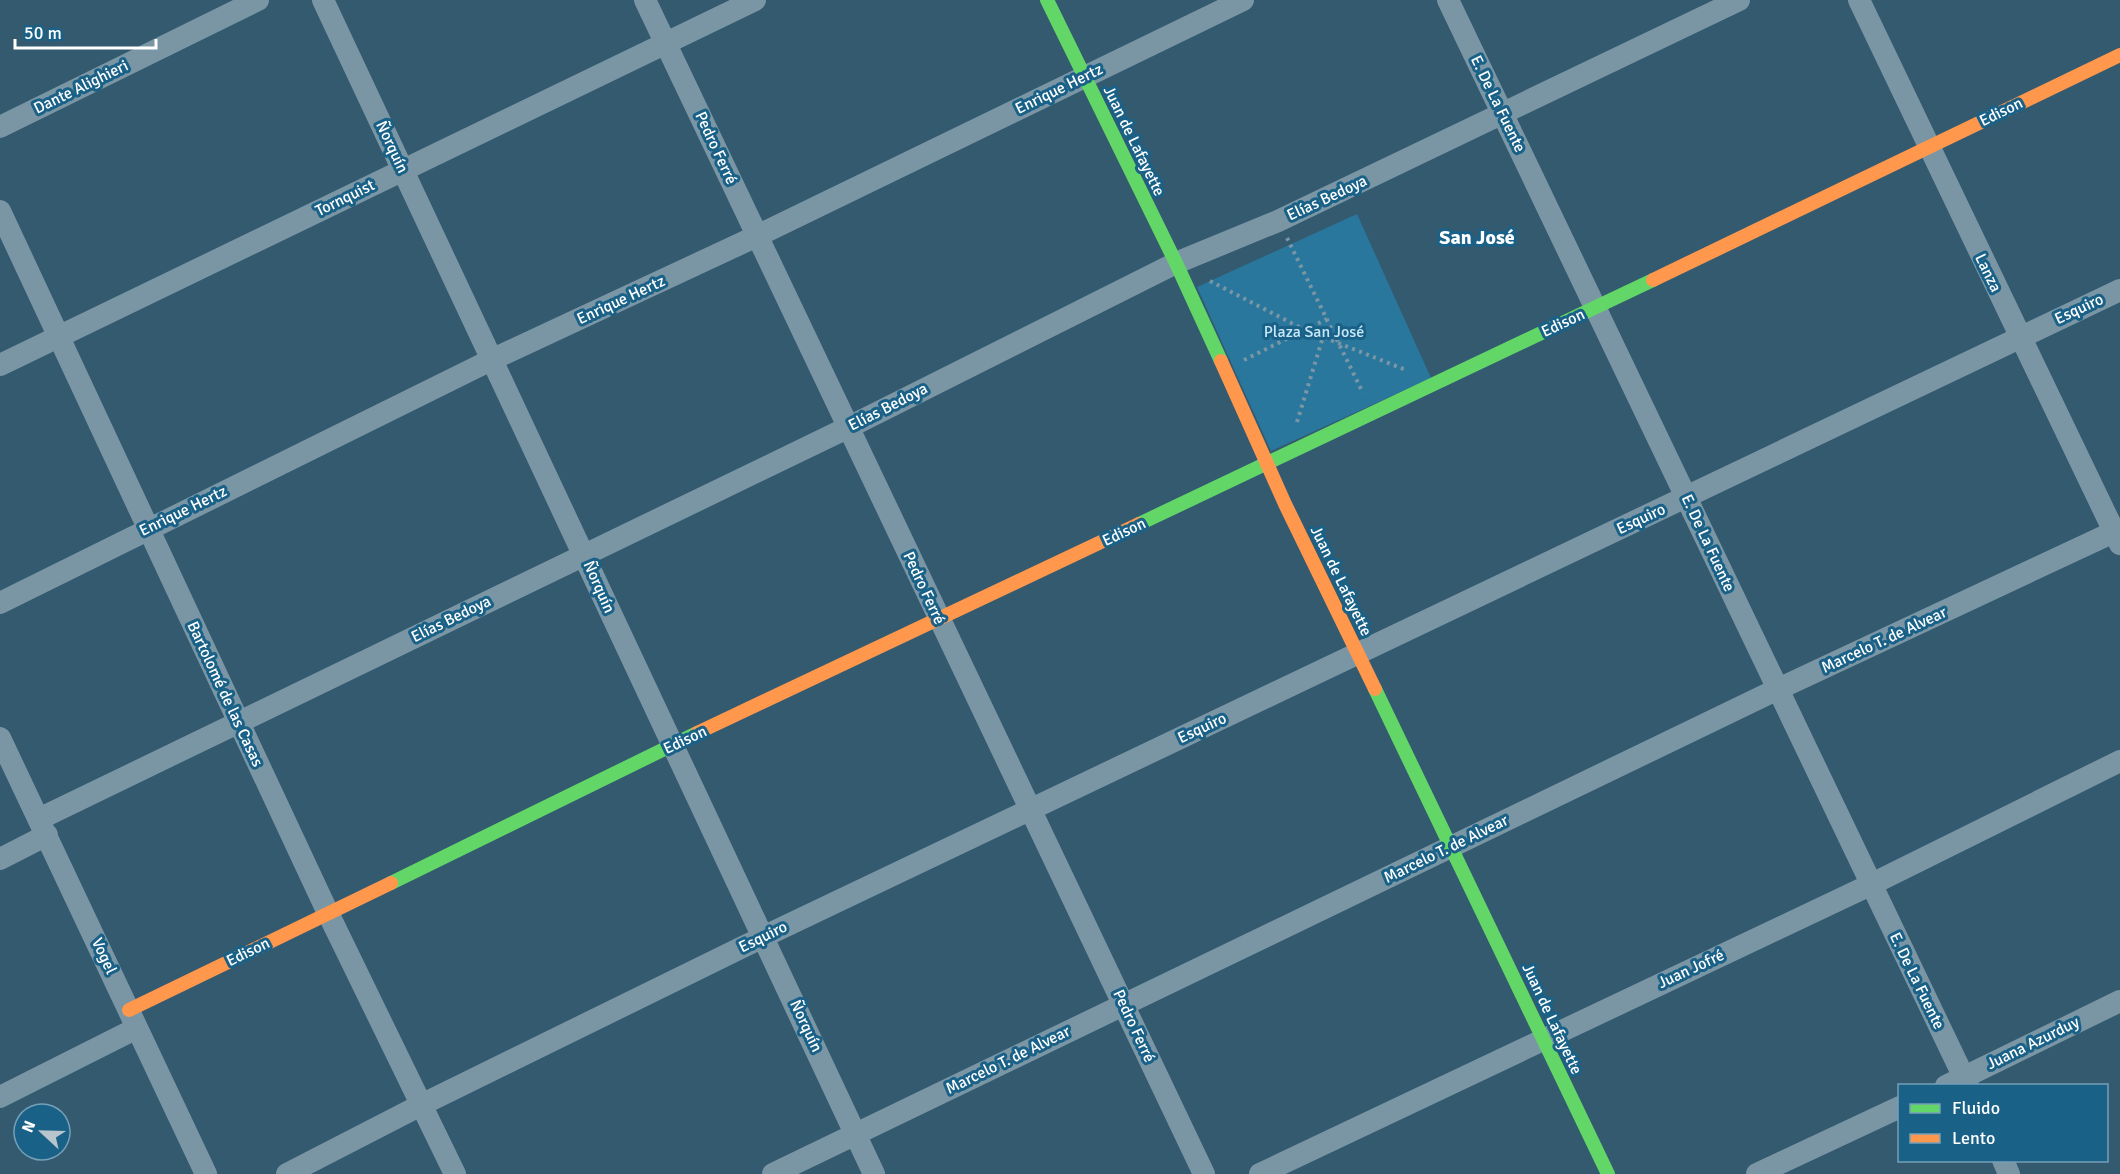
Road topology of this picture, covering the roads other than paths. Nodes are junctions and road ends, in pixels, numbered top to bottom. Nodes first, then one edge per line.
1 (258, 0) edge
2 (323, 0) edge
3 (645, 0) edge
4 (755, 0) edge
5 (1047, 0) edge
6 (1243, 0) edge
7 (1448, 0) edge
8 (1739, 0) edge
9 (1859, 0) edge
10 (666, 43) junction
11 (2120, 55) edge
12 (1084, 76) junction
13 (1503, 114) junction
14 (0, 127) edge
15 (1928, 147) junction
16 (403, 170) junction
17 (0, 211) edge
18 (757, 236) junction
19 (1176, 263) junction
20 (2120, 290) edge
21 (1596, 307) junction
22 (58, 336) junction
23 (2019, 337) junction
24 (491, 360) junction
25 (0, 365) edge
26 (849, 427) junction
27 (1268, 463) junction
28 (1688, 497) junction
29 (148, 528) junction
30 (2118, 535) edge
31 (584, 554) junction
32 (0, 603) edge
33 (939, 620) junction
34 (1358, 654) junction
35 (1776, 690) junction
36 (239, 723) junction
37 (0, 738) edge
38 (671, 746) junction
39 (2120, 761) edge
40 (1031, 809) junction
41 (43, 827) junction
42 (1452, 846) junction
43 (0, 859) edge
44 (1870, 885) junction
45 (328, 913) junction
46 (765, 936) junction
47 (2120, 1001) edge
48 (1124, 1004) junction
49 (133, 1019) junction
50 (1543, 1039) junction
51 (1959, 1083) edge
52 (0, 1097) edge
53 (421, 1105) junction
54 (1898, 1107) edge
55 (856, 1134) junction
56 (207, 1174) edge
57 (287, 1174) edge
58 (455, 1174) edge
59 (773, 1174) edge
60 (874, 1174) edge
61 (1204, 1174) edge
62 (1260, 1174) edge
63 (1608, 1174) edge
64 (1757, 1174) edge

1 - 14 street, Dante Alighieri
2 - 16 street, Ñorquín
3 - 10 street, Pedro Ferré
4 - 10 street, Tornquist
5 - 12 street, Juan de Lafayette
6 - 12 street, Enrique Hertz
7 - 13 street, E. De La Fuente
8 - 13 street, Elías Bedoya
9 - 15 street, Lanza
10 - 16 street, Tornquist
10 - 18 street, Pedro Ferré
11 - 15 street, Edison
12 - 18 street, Enrique Hertz
12 - 19 street, Juan de Lafayette
13 - 19 street, Elías Bedoya
13 - 21 street, E. De La Fuente
15 - 21 street, Edison
15 - 23 street, Lanza
16 - 22 street, Tornquist
16 - 24 street, Ñorquín
17 - 22 street, Bartolomé de las Casas
18 - 24 street, Enrique Hertz
18 - 26 street, Pedro Ferré
19 - 26 street, Elías Bedoya
19 - 27 street, Juan de Lafayette
20 - 23 street, Esquiro
21 - 27 street, Edison
21 - 28 street, E. De La Fuente
22 - 25 street, Tornquist
22 - 29 street, Bartolomé de las Casas
23 - 28 street, Esquiro
23 - 30 street, Lanza
24 - 29 street, Enrique Hertz
24 - 31 street, Ñorquín
26 - 31 street, Elías Bedoya
26 - 33 street, Pedro Ferré
27 - 33 street, Edison
27 - 34 street, Juan de Lafayette
28 - 34 street, Esquiro
28 - 35 street, E. De La Fuente
29 - 32 street, Enrique Hertz
29 - 36 street, Bartolomé de las Casas
30 - 35 street, Marcelo T. de Alvear
31 - 36 street, Elías Bedoya
31 - 38 street, Ñorquín
33 - 38 street, Edison
33 - 40 street, Pedro Ferré
34 - 40 street, Esquiro
34 - 42 street, Juan de Lafayette
35 - 42 street, Marcelo T. de Alvear
35 - 44 street, E. De La Fuente
36 - 41 street, Elías Bedoya
36 - 45 street, Bartolomé de las Casas
37 - 41 street, Vogel
38 - 45 street, Edison
38 - 46 street, Ñorquín
39 - 44 street, Juan Jofré
40 - 46 street, Esquiro
40 - 48 street, Pedro Ferré
41 - 43 street, Elías Bedoya
41 - 49 street, Vogel
42 - 48 street, Marcelo T. de Alvear
42 - 50 street, Juan de Lafayette
44 - 50 street, Juan Jofré
44 - 51 street, E. De La Fuente
45 - 49 street, Edison
45 - 53 street, Bartolomé de las Casas
46 - 53 street, Esquiro
46 - 55 street, Ñorquín
47 - 51 street, Juana Azurduy
48 - 55 street, Marcelo T. de Alvear
48 - 61 street, Pedro Ferré
49 - 52 street, Edison
49 - 56 street, Vogel
50 - 62 street, Juan Jofré
50 - 63 street, Juan de Lafayette
53 - 57 street, Esquiro
53 - 58 street, Bartolomé de las Casas
54 - 64 street
55 - 59 street, Marcelo T. de Alvear
55 - 60 street, Ñorquín

